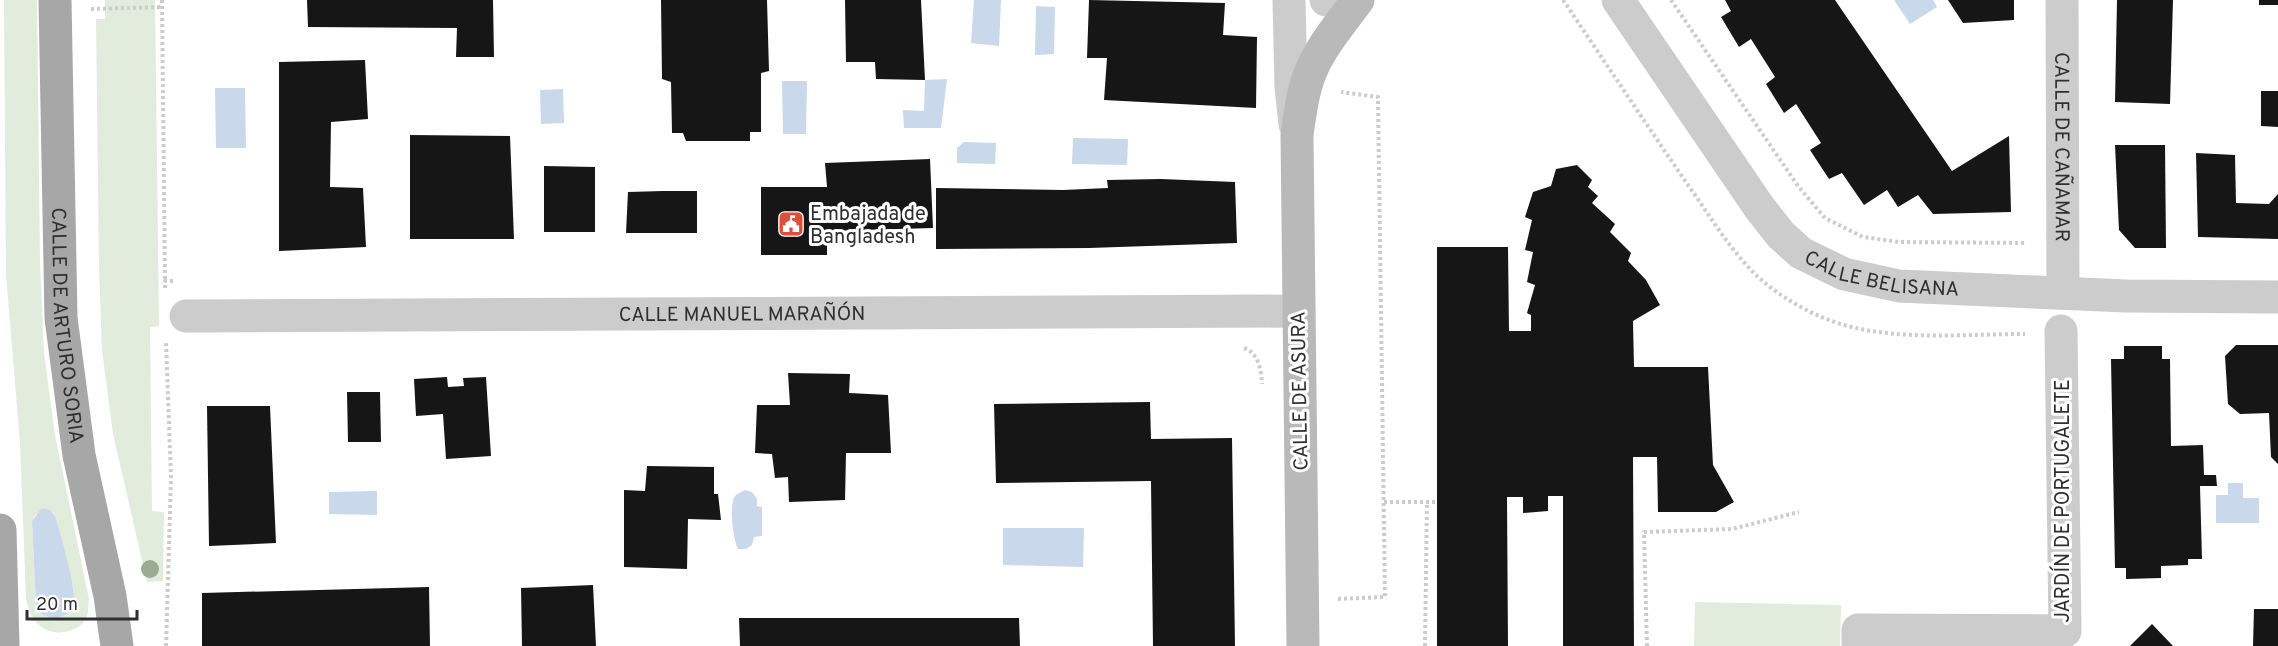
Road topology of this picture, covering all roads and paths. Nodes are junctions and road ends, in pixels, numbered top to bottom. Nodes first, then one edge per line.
1 (55, 0) edge
2 (162, 0) edge
3 (1288, 0) edge
4 (1326, 0) edge
5 (1336, 0) edge
6 (1358, 0) edge
7 (1563, 0) edge
8 (1617, 0) edge
9 (1671, 0) edge
10 (2062, 0) edge
11 (162, 7) junction
12 (90, 9) dead end
13 (1337, 92) dead end
14 (1297, 135) junction
15 (2063, 247) junction
16 (165, 281) dead end
17 (2063, 293) junction
18 (2278, 297) edge
19 (1225, 310) junction
20 (1299, 311) junction
21 (176, 328) joint
22 (2061, 331) joint
23 (1262, 393) dead end
24 (1383, 502) junction
25 (1427, 502) junction
26 (1437, 502) dead end
27 (1799, 512) dead end
28 (0, 530) edge
29 (1335, 599) dead end
30 (3, 646) edge
31 (117, 646) edge
32 (166, 646) edge
33 (1302, 646) edge
34 (1425, 646) edge
35 (1647, 646) edge
36 (1858, 646) edge

1 - 31 main road, CALLE DE ARTURO SORIA
2 - 11 path
3 - 14 street
4 - 5 street
6 - 14 street, CALLE DE ASURA
7 - 22 path
8 - 17 street, CALLE BELISANA
9 - 15 path
10 - 15 street, CALLE DE CAÑAMAR
11 - 12 path
11 - 16 path
13 - 24 path
14 - 20 street, CALLE DE ASURA
15 - 17 street, CALLE DE CAÑAMAR
17 - 18 street, CALLE BELISANA
19 - 20 street, CALLE MANUEL MARAÑÓN
19 - 21 street, CALLE MANUEL MARAÑÓN
19 - 23 path
20 - 33 street, CALLE DE ASURA
21 - 32 path
22 - 36 street, JARDÍN DE PORTUGALETE
24 - 25 path
24 - 29 path
25 - 26 path
25 - 34 path
27 - 35 path
28 - 30 main road

